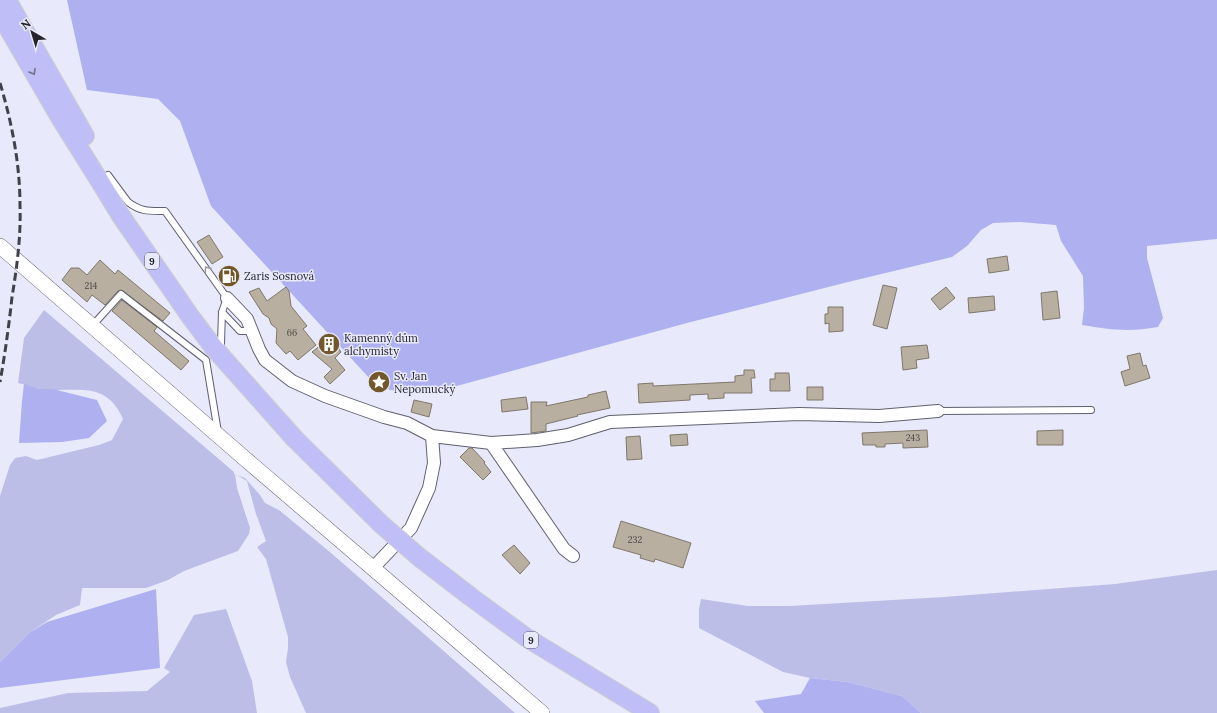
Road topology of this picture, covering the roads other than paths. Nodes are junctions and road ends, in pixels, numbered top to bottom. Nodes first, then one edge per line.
1 (7, 0) edge
2 (0, 14) edge
3 (108, 175) junction
4 (2, 252) edge
5 (227, 298) junction
6 (222, 312) junction
7 (92, 326) junction
8 (252, 330) junction
9 (221, 343) junction
10 (254, 392) junction
11 (1090, 410) dead end
12 (938, 411) joint
13 (219, 436) junction
14 (432, 436) junction
15 (491, 443) junction
16 (573, 556) dead end
17 (373, 568) junction
18 (542, 713) edge
19 (650, 713) edge

1 - 3 main road, 9
2 -> 10 main road, 9
5 -> 3 lane
3 - 9 main road, 9
4 - 7 street
5 - 6 lane
5 - 8 street
6 - 8 lane
6 - 9 lane
7 - 13 street
7 - 13 lane
8 - 14 street
9 - 10 main road, 9
10 - 19 main road, 9, bridge
11 - 12 lane
12 - 15 street
13 - 17 street
14 - 15 street
14 - 17 street
15 - 16 street
17 - 18 street

